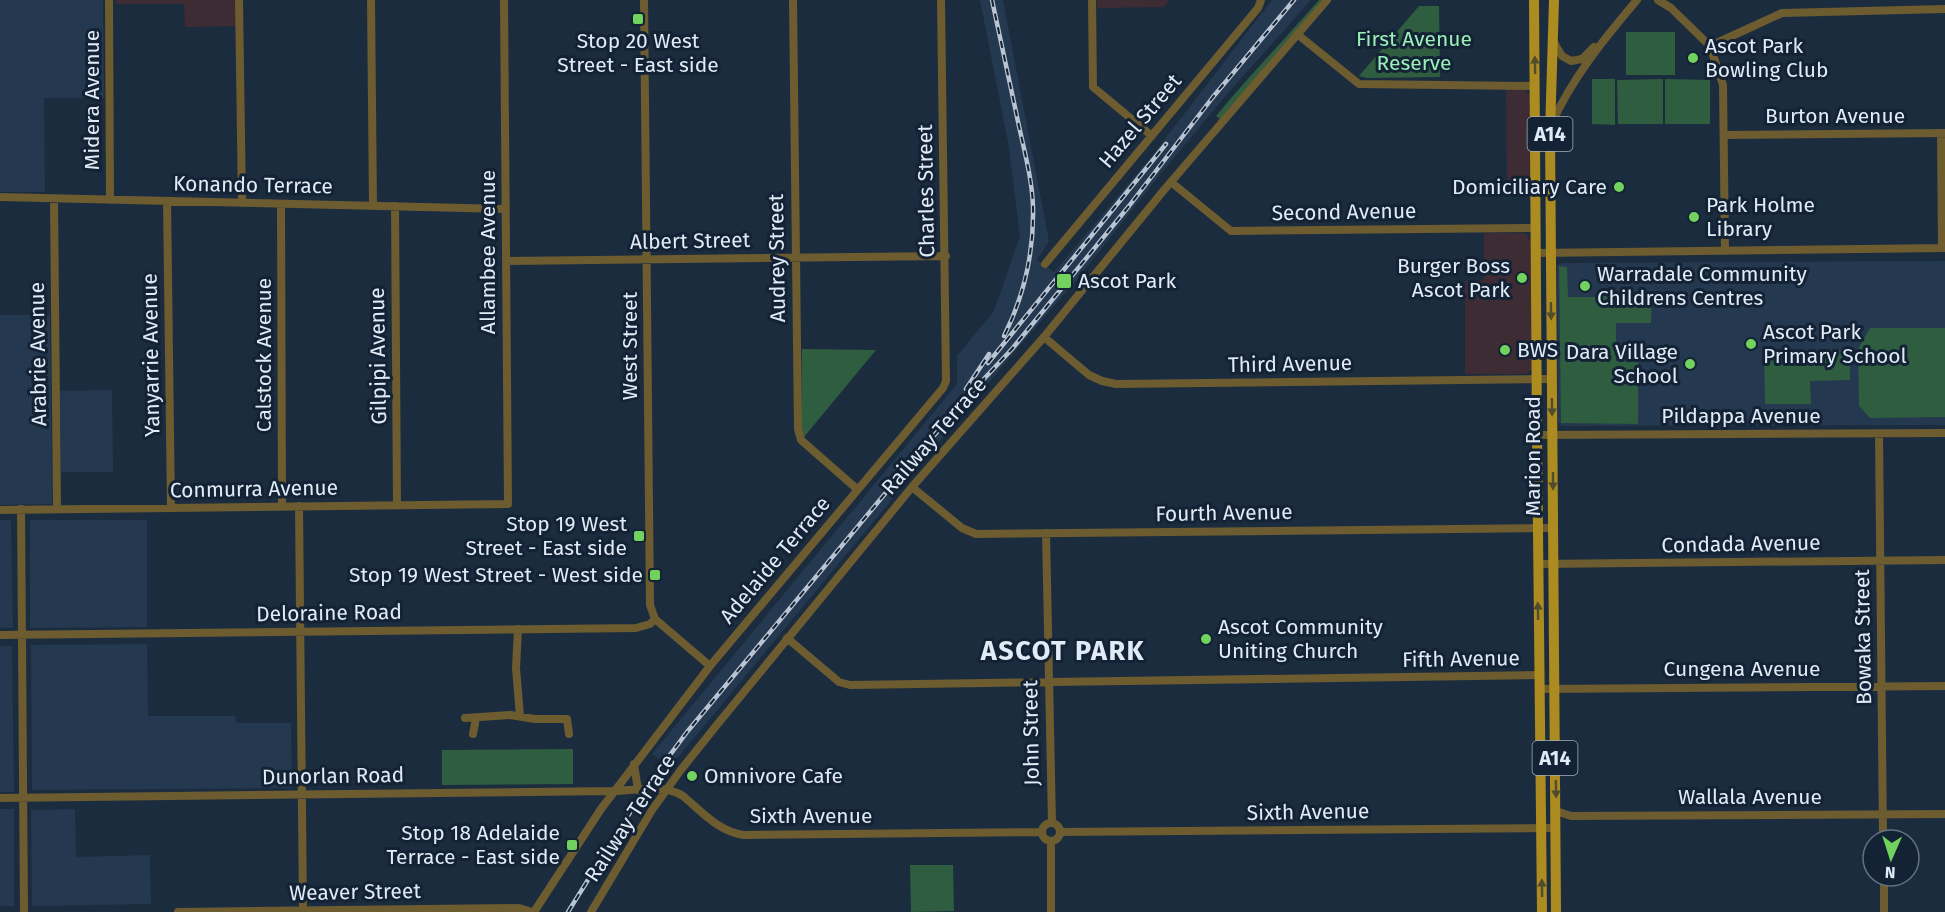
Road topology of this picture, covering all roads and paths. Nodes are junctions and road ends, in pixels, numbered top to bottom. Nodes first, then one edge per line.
1 (109, 0) edge
2 (239, 0) edge
3 (371, 0) edge
4 (504, 0) edge
5 (644, 0) edge
6 (793, 0) edge
7 (941, 0) edge
8 (1092, 0) edge
9 (1261, 0) edge
10 (1327, 0) edge
11 (1534, 0) edge
12 (1554, 0) edge
13 (1637, 0) edge
14 (1658, 0) edge
15 (1866, 0) edge
16 (1945, 9) edge
17 (1866, 10) junction
18 (1297, 34) junction
19 (1606, 37) junction
20 (1553, 40) junction
21 (1710, 46) junction
22 (1535, 86) junction
23 (1550, 128) junction
24 (1943, 134) edge
25 (1152, 135) junction
26 (1725, 135) junction
27 (1172, 182) junction
28 (0, 197) edge
29 (54, 199) junction
30 (110, 200) junction
31 (168, 201) junction
32 (242, 203) junction
33 (281, 204) junction
34 (373, 206) junction
35 (394, 206) junction
36 (506, 209) junction
37 (1535, 228) junction
38 (1944, 248) edge
39 (1725, 251) junction
40 (1551, 252) junction
41 (1536, 253) junction
42 (946, 256) junction
43 (795, 257) junction
44 (647, 260) junction
45 (507, 261) junction
46 (1045, 264) dead end
47 (1044, 337) junction
48 (1537, 379) junction
49 (1552, 379) junction
50 (946, 381) joint
51 (1945, 433) edge
52 (1879, 434) junction
53 (1537, 435) junction
54 (1552, 435) junction
55 (912, 487) junction
56 (857, 489) junction
57 (508, 504) joint
58 (397, 505) junction
59 (299, 506) junction
60 (282, 507) junction
61 (171, 508) junction
62 (21, 509) junction
63 (57, 509) junction
64 (0, 510) edge
65 (1538, 528) junction
66 (1553, 528) junction
67 (1046, 533) junction
68 (1881, 560) junction
69 (1945, 560) edge
70 (1538, 564) junction
71 (1553, 564) junction
72 (656, 619) junction
73 (518, 629) junction
74 (301, 632) junction
75 (0, 635) edge
76 (23, 635) junction
77 (787, 639) junction
78 (710, 666) junction
79 (1539, 675) junction
80 (1048, 683) junction
81 (1882, 686) junction
82 (1945, 686) edge
83 (1539, 689) junction
84 (1555, 689) junction
85 (519, 716) junction
86 (465, 718) dead end
87 (476, 718) junction
88 (473, 734) dead end
89 (569, 734) dead end
90 (634, 764) junction
91 (667, 789) junction
92 (638, 790) junction
93 (615, 791) junction
94 (303, 794) junction
95 (0, 798) edge
96 (23, 798) junction
97 (1556, 811) junction
98 (1945, 814) edge
99 (1883, 815) junction
100 (1052, 823) junction
101 (1541, 828) junction
102 (1556, 828) junction
103 (1883, 828) edge
104 (1042, 832) junction
105 (1060, 832) junction
106 (1051, 841) junction
107 (1884, 888) edge
108 (303, 911) edge
109 (391, 911) edge
110 (24, 912) edge
111 (178, 912) edge
112 (533, 912) edge
113 (591, 912) edge
114 (1051, 912) edge
115 (1542, 912) edge
116 (1556, 912) edge
117 (1884, 912) edge

1 - 30 street, Midera Avenue
2 - 32 street
3 - 34 street
4 - 36 street, Allambee Avenue
5 - 44 street, West Street
6 - 43 street, Audrey Street
7 - 42 street, Charles Street
8 - 25 street
9 - 25 street, Hazel Street
10 - 18 street, Railway Terrace
22 -> 11 main road, Marion Road / A14
12 - 20 main road, Marion Road / A14
13 - 19 street
14 - 21 street
15 - 17 street
16 - 17 street
17 - 21 street
18 - 22 street
18 - 27 street, Railway Terrace
19 - 20 street
19 - 23 street
20 - 23 main road, Marion Road / A14
21 - 26 street
22 - 37 main road, Marion Road / A14
23 - 40 main road, Marion Road / A14
24 - 26 street, Burton Avenue
24 - 38 street
25 - 46 street, Hazel Street
26 - 39 street
27 - 37 street, Second Avenue
27 - 47 street, Railway Terrace
28 - 29 street, Konando Terrace
29 - 30 street, Konando Terrace
29 - 63 street, Arabrie Avenue
30 - 31 street, Konando Terrace
31 - 32 street, Konando Terrace
31 - 61 street, Yanyarrie Avenue
32 - 33 street, Konando Terrace
33 - 34 street, Konando Terrace
33 - 60 street, Calstock Avenue
34 - 35 street, Konando Terrace
35 - 36 street, Konando Terrace
35 - 58 street, Gilpipi Avenue
36 - 45 street, Allambee Avenue
37 - 41 main road, Marion Road / A14
38 - 39 street
39 - 40 street
40 - 41 street
40 -> 49 main road, Marion Road / A14
41 - 48 main road, Marion Road / A14
42 - 43 street, Albert Street
42 - 50 street, Charles Street
43 - 44 street, Albert Street
43 - 56 street, Audrey Street
44 - 45 street, Albert Street
44 - 72 street, West Street
45 - 57 street, Allambee Avenue
47 - 48 street, Third Avenue
47 - 55 street, Railway Terrace
48 - 49 street, Third Avenue
48 - 53 main road, Marion Road / A14
49 -> 54 main road, Marion Road / A14
50 - 56 street, Adelaide Terrace
51 - 52 street, Pildappa Avenue
52 - 54 street, Pildappa Avenue
52 - 68 street, Bowaka Street
53 - 54 street, Pildappa Avenue
53 - 65 main road, Marion Road / A14
54 -> 66 main road, Marion Road / A14
55 - 67 street, Fourth Avenue
55 - 77 street, Railway Terrace
56 - 78 street, Adelaide Terrace
57 - 58 street, Conmurra Avenue
58 - 59 street, Conmurra Avenue
59 - 60 street, Conmurra Avenue
59 - 74 street
60 - 61 street, Conmurra Avenue
61 - 63 street, Conmurra Avenue
62 - 63 street, Conmurra Avenue
62 - 64 street, Conmurra Avenue
62 - 76 street
65 - 66 street, Fourth Avenue
65 - 67 street, Fourth Avenue
65 - 70 main road, Marion Road / A14
66 - 71 main road, Marion Road / A14
67 - 80 street, John Street
68 - 69 street, Condada Avenue
68 - 71 street, Condada Avenue
68 - 81 street, Bowaka Street
70 - 71 street, Condada Avenue
79 -> 70 main road, Marion Road / A14
71 - 84 main road, Marion Road / A14
72 - 73 street, Deloraine Road
72 - 78 street
73 - 74 street, Deloraine Road
73 - 85 street
74 - 76 street, Deloraine Road
74 - 94 street
75 - 76 street, Deloraine Road
76 - 96 street
77 - 80 street, Fifth Avenue
77 - 91 street, Railway Terrace
78 - 90 street, Adelaide Terrace
79 - 80 street, Fifth Avenue
79 - 83 main road, Marion Road / A14
80 - 100 street, John Street
81 - 82 street, Cungena Avenue
81 - 84 street, Cungena Avenue
81 - 99 street, Bowaka Street
83 - 84 street, Cungena Avenue
83 - 101 main road, Marion Road / A14
84 -> 97 main road, Marion Road / A14
85 - 87 street
85 - 89 street
86 - 87 street
87 - 88 street
90 - 92 street
90 - 93 street, Adelaide Terrace
91 - 92 street, Dunorlan Road
91 - 104 street, Sixth Avenue
91 - 113 street, Railway Terrace
92 - 93 street, Dunorlan Road
93 - 94 street, Dunorlan Road
93 - 112 street, Adelaide Terrace
94 - 96 street, Dunorlan Road
94 - 108 street
95 - 96 street, Dunorlan Road
96 - 110 street
97 - 99 street, Wallala Avenue
97 - 102 main road, Marion Road / A14
98 - 99 street, Wallala Avenue
99 - 103 street, Bowaka Street
100 - 104 street
100 - 105 street
101 - 102 street, Sixth Avenue
101 - 105 street, Sixth Avenue
115 -> 101 main road, Marion Road / A14
102 - 116 main road, Marion Road / A14
104 - 106 street
105 - 106 street
106 - 114 street
107 - 117 street
108 - 109 street, Weaver Street
108 - 111 street, Weaver Street
109 - 112 street, Weaver Street

